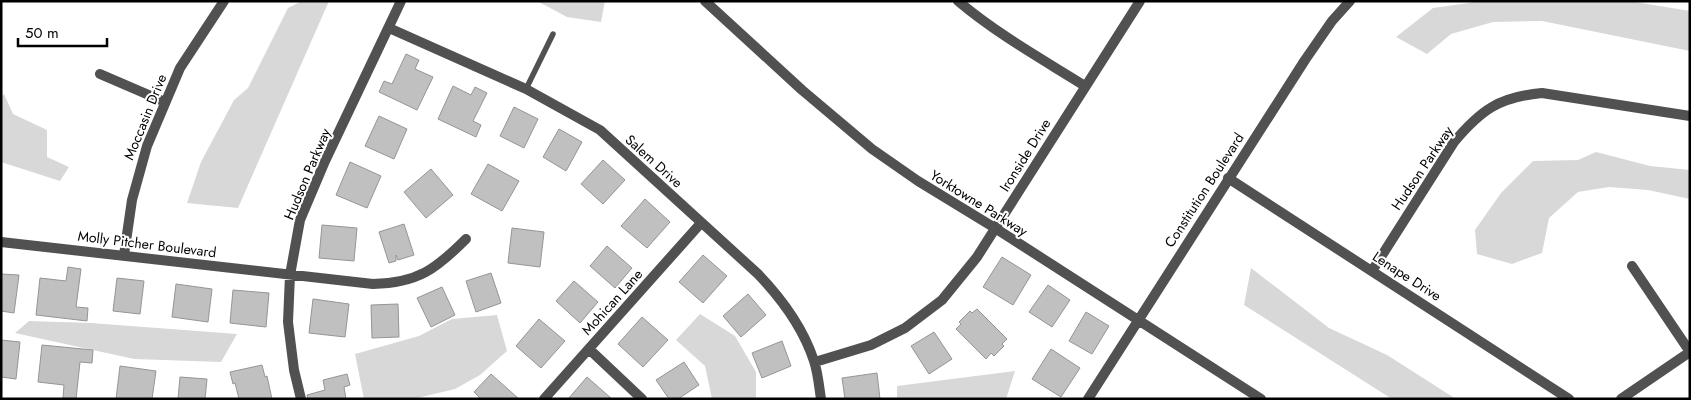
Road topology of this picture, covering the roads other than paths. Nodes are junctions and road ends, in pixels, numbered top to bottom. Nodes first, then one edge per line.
1 (224, 1) edge
2 (401, 1) edge
3 (705, 1) edge
4 (958, 1) edge
5 (1140, 1) edge
6 (1350, 1) edge
7 (389, 28) junction
8 (553, 34) dead end
9 (100, 74) dead end
10 (1085, 86) junction
11 (526, 89) junction
12 (165, 102) junction
13 (1690, 116) edge
14 (1228, 178) junction
15 (702, 223) junction
16 (995, 228) junction
17 (466, 239) dead end
18 (1, 242) edge
19 (124, 255) junction
20 (1632, 266) dead end
21 (1372, 270) junction
22 (290, 275) junction
23 (1138, 319) junction
24 (589, 348) junction
25 (1690, 352) edge
26 (815, 362) junction
27 (301, 399) edge
28 (544, 399) edge
29 (642, 399) edge
30 (822, 399) edge
31 (1088, 399) edge
32 (1261, 399) edge
33 (1569, 399) edge
34 (1621, 399) edge

1 - 12 street, Moccasin Drive
2 - 7 street, Hudson Parkway
3 - 16 street, Yorktowne Parkway
4 - 10 street
5 - 10 street, Ironside Drive
6 - 14 street, Constitution Boulevard
7 - 11 street, Salem Drive
7 - 22 street, Hudson Parkway
8 - 11 lane
9 - 12 street
10 - 16 street, Ironside Drive
11 - 15 street, Salem Drive
12 - 19 street, Moccasin Drive
13 - 21 street, Hudson Parkway
14 - 21 street, Lenape Drive
14 - 23 street, Constitution Boulevard
15 - 24 street, Mohican Lane
15 - 26 street, Salem Drive
16 - 23 street, Yorktowne Parkway
16 - 26 street, Ironside Drive
17 - 22 street, Molly Pitcher Boulevard
18 - 19 street, Molly Pitcher Boulevard
19 - 22 street, Molly Pitcher Boulevard
20 - 25 street
21 - 33 street, Lenape Drive
22 - 27 street, Hudson Parkway
23 - 31 street, Constitution Boulevard
23 - 32 street, Yorktowne Parkway
24 - 28 street, Mohican Lane
24 - 29 street
25 - 34 street
26 - 30 street, Salem Drive

